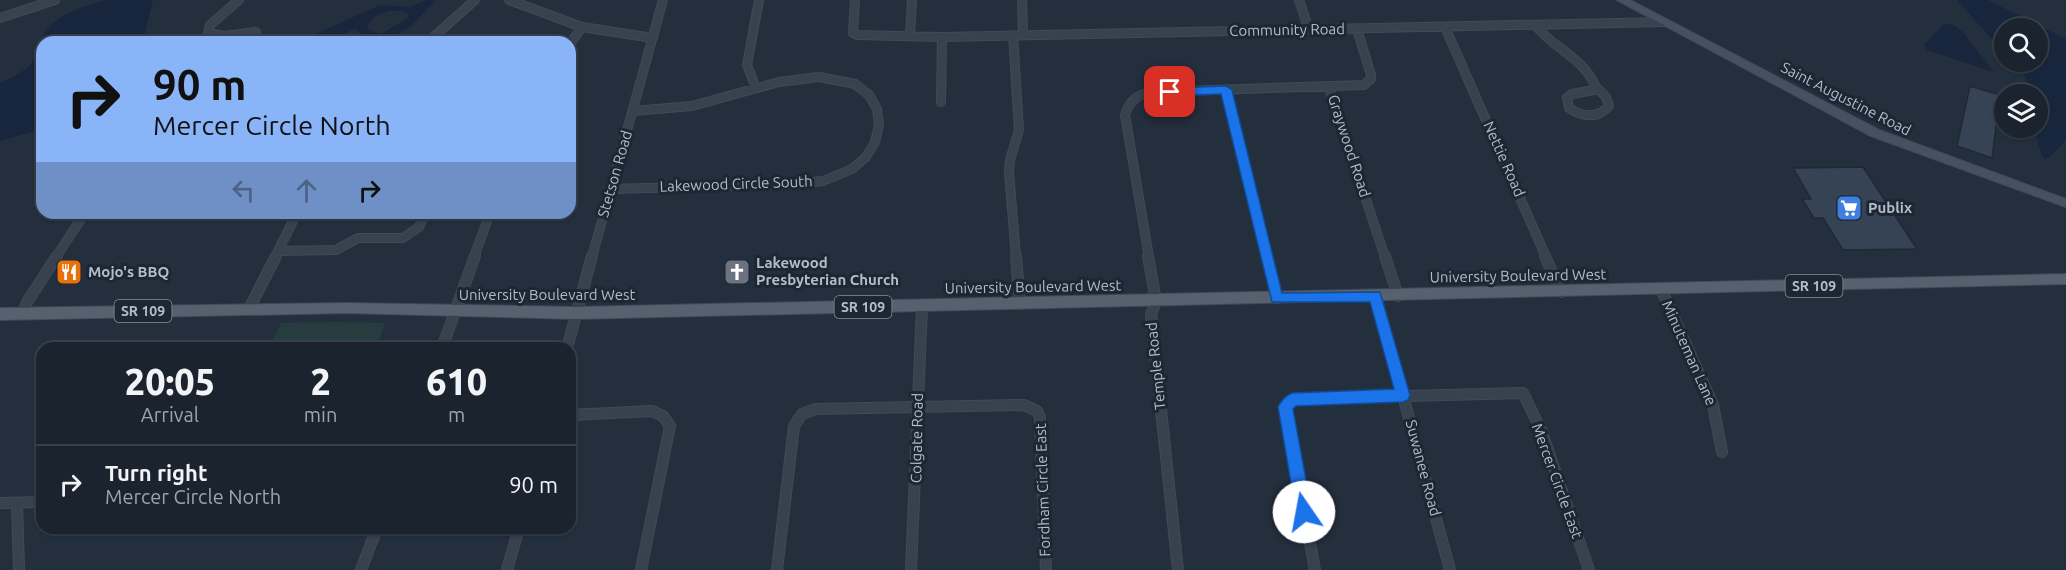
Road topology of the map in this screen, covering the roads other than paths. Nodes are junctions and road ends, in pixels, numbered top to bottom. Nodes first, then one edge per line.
1 (55, 0) edge
2 (239, 0) edge
3 (475, 0) edge
4 (508, 0) edge
5 (663, 0) edge
6 (759, 0) edge
7 (855, 0) edge
8 (912, 0) edge
9 (1022, 0) edge
10 (1299, 0) edge
11 (1622, 0) edge
12 (0, 18) edge
13 (1664, 22) junction
14 (1535, 25) junction
15 (582, 27) junction
16 (1445, 27) junction
17 (1357, 29) junction
18 (1309, 30) junction
19 (256, 32) dead end
20 (1013, 35) junction
21 (1023, 35) junction
22 (212, 36) edge
23 (227, 36) edge
24 (435, 36) edge
25 (576, 36) edge
26 (910, 36) junction
27 (942, 37) junction
28 (653, 38) junction
29 (1596, 87) junction
30 (756, 88) junction
31 (1329, 88) junction
32 (1226, 90) junction
33 (941, 102) dead end
34 (633, 111) junction
35 (611, 189) junction
36 (2066, 203) edge
37 (81, 219) edge
38 (294, 219) edge
39 (422, 219) edge
40 (488, 219) edge
41 (278, 251) junction
42 (2066, 279) edge
43 (1661, 289) junction
44 (1561, 292) junction
45 (1376, 296) junction
46 (1398, 296) junction
47 (1276, 298) junction
48 (1156, 301) junction
49 (1020, 304) junction
50 (922, 306) junction
51 (249, 309) junction
52 (455, 311) junction
53 (577, 313) junction
54 (0, 314) edge
55 (23, 314) junction
56 (444, 342) edge
57 (569, 342) edge
58 (1403, 395) junction
59 (918, 406) junction
60 (576, 415) edge
61 (1722, 452) dead end
62 (36, 502) edge
63 (0, 503) edge
64 (17, 503) junction
65 (375, 534) edge
66 (517, 534) edge
67 (19, 570) edge
68 (361, 570) edge
69 (507, 570) edge
70 (641, 570) edge
71 (777, 570) edge
72 (911, 570) edge
73 (1046, 570) edge
74 (1178, 570) edge
75 (1315, 570) edge
76 (1450, 570) edge
77 (1588, 570) edge

1 - 12 street
2 - 22 street
3 - 24 street
4 - 15 street
5 - 28 street, Stetson Road
6 - 30 street
7 - 26 street, Community Road
8 - 26 street
9 - 21 street
10 - 18 street
11 - 13 main road, Saint Augustine Road
13 - 14 street, Community Road
13 - 36 main road, Saint Augustine Road
14 - 16 street, Community Road
14 - 29 street
15 - 25 street
15 - 28 street
16 - 17 street, Community Road
16 - 44 street, Nettie Road
17 - 18 street, Community Road
17 - 31 street, Graywood Road
18 - 21 street, Community Road
19 - 23 street
20 - 21 street, Community Road
20 - 27 street, Community Road
20 - 49 street
26 - 27 street, Community Road
27 - 33 street
28 - 34 street, Stetson Road
29 - 29 street
30 - 34 street
30 - 35 street, Lakewood Circle South
31 - 32 street
31 - 46 street, Graywood Road
32 - 47 street
32 - 48 street, Temple Road
34 - 35 street, Stetson Road
35 - 53 street, Stetson Road
37 - 55 street
38 - 41 street
39 - 41 street
40 - 52 street
41 - 51 street
42 - 43 main road, University Boulevard West / SR 109
43 - 44 main road, University Boulevard West / SR 109
43 - 61 street, Minuteman Lane
44 - 46 main road, University Boulevard West / SR 109
45 - 46 main road, University Boulevard West / SR 109
45 - 47 main road, University Boulevard West / SR 109
45 - 58 street, Suwanee Road
47 - 48 main road, University Boulevard West / SR 109
48 - 49 main road, University Boulevard West / SR 109
48 - 74 street, Temple Road
49 - 50 main road, University Boulevard West / SR 109
50 - 53 main road, University Boulevard West / SR 109
50 - 59 street, Colgate Road
51 - 52 main road, University Boulevard West / SR 109
51 - 55 main road, University Boulevard West / SR 109
52 - 53 main road, University Boulevard West / SR 109
52 - 56 street
53 - 57 street, Stetson Road
54 - 55 main road, University Boulevard West / SR 109
58 - 75 street
58 - 76 street, Suwanee Road
58 - 77 street, Mercer Circle East
59 - 71 street
59 - 72 street, Colgate Road
59 - 73 street, Fordham Circle East
60 - 70 street
62 - 64 street
63 - 64 street
64 - 67 street
65 - 68 street
66 - 69 street

